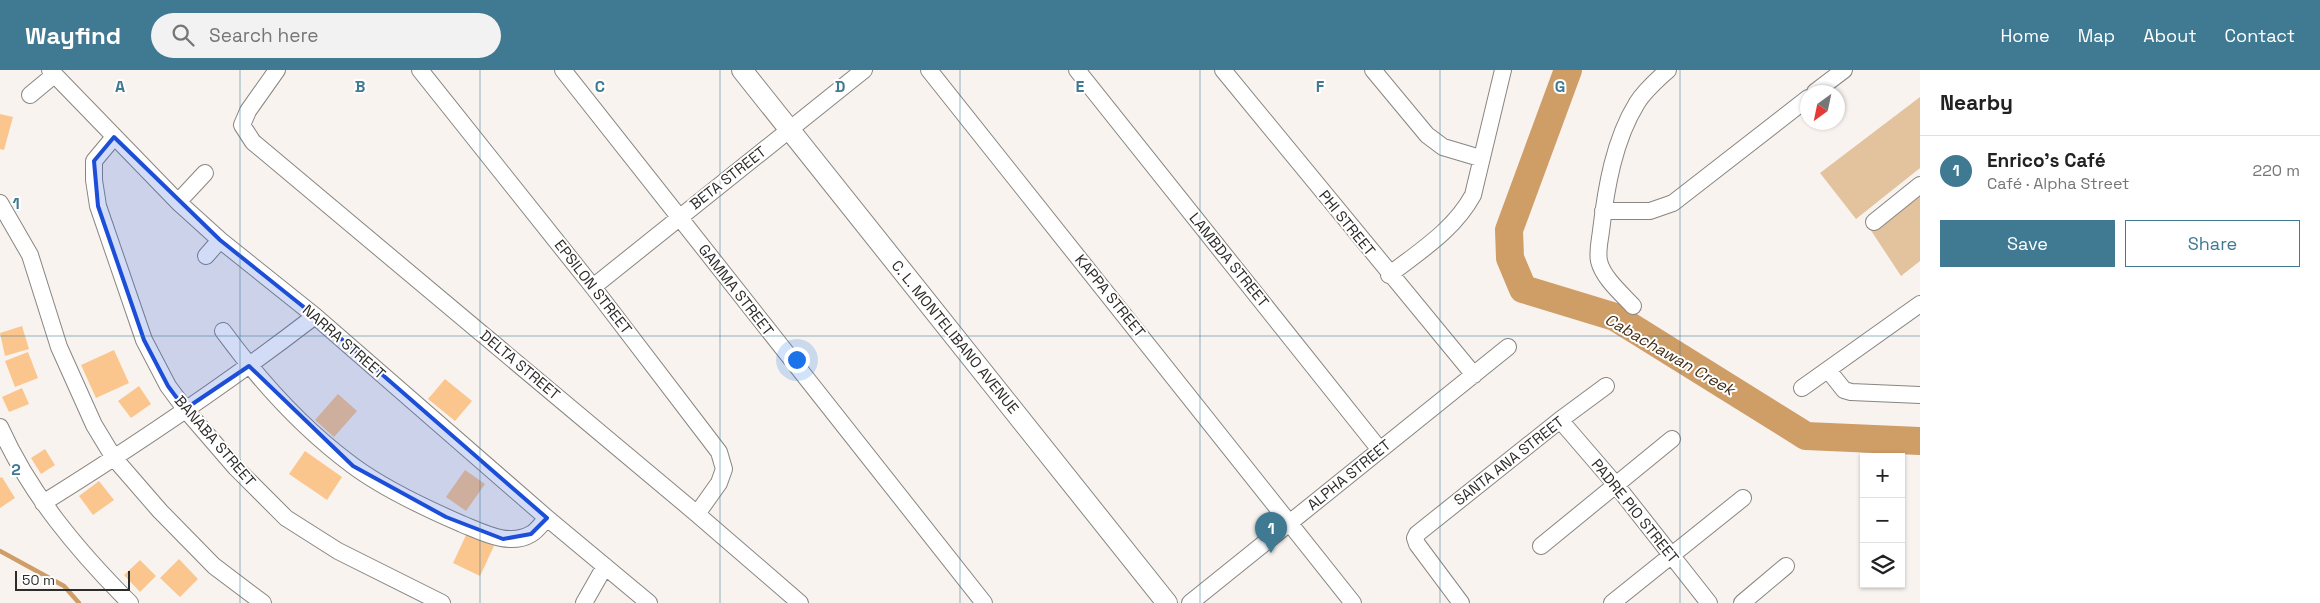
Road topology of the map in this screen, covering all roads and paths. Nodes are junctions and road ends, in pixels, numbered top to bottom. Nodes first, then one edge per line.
1 (277, 70) edge
2 (420, 70) edge
3 (563, 70) edge
4 (742, 70) edge
5 (864, 70) edge
6 (929, 70) edge
7 (1077, 70) edge
8 (1223, 70) edge
9 (1373, 70) edge
10 (1503, 70) edge
11 (1668, 70) edge
12 (1844, 70) edge
13 (52, 72) edge
14 (1824, 85) edge
15 (30, 95) dead end
16 (1800, 104) edge
17 (790, 130) junction
18 (114, 136) junction
19 (1480, 158) junction
20 (205, 173) dead end
21 (1920, 185) edge
22 (178, 202) junction
23 (0, 203) edge
24 (1603, 211) junction
25 (678, 217) junction
26 (1874, 222) dead end
27 (220, 240) junction
28 (206, 256) dead end
29 (1389, 275) junction
30 (593, 287) junction
31 (1920, 304) edge
32 (1633, 306) dead end
33 (315, 316) junction
34 (223, 330) dead end
35 (1508, 347) dead end
36 (249, 366) junction
37 (1828, 370) junction
38 (1474, 375) junction
39 (1606, 386) dead end
40 (1802, 388) dead end
41 (1920, 395) edge
42 (185, 409) junction
43 (1560, 420) junction
44 (0, 427) edge
45 (1672, 439) dead end
46 (1380, 450) junction
47 (114, 458) junction
48 (1616, 485) junction
49 (1742, 498) dead end
50 (43, 503) junction
51 (697, 514) junction
52 (547, 518) junction
53 (1290, 522) junction
54 (1541, 546) dead end
55 (1672, 556) junction
56 (605, 566) junction
57 (1786, 566) dead end
58 (130, 603) edge
59 (263, 603) edge
60 (442, 603) edge
61 (584, 603) edge
62 (649, 603) edge
63 (800, 603) edge
64 (984, 603) edge
65 (1167, 603) edge
66 (1190, 603) edge
67 (1353, 603) edge
68 (1461, 603) edge
69 (1612, 603) edge
70 (1709, 603) edge
71 (1742, 603) edge

1 - 51 street, DELTA STREET
2 - 30 street, EPSILON STREET
3 - 25 street, GAMMA STREET
4 - 17 street, C. L. MONTELIBANO AVENUE
5 - 17 street, BETA STREET
6 - 53 street, KAPPA STREET
7 - 46 street, LAMBDA STREET
8 - 29 street, PHI STREET
9 - 19 street
10 - 19 street
11 - 24 street
12 - 14 street
13 - 15 street
13 - 18 street, NARRA STREET
16 - 24 street
17 - 25 street, BETA STREET
17 - 65 street, C. L. MONTELIBANO AVENUE
18 - 22 street, NARRA STREET
18 - 42 street, BANABA STREET
19 - 29 street
20 - 22 street
21 - 26 street
22 - 27 street, NARRA STREET
23 - 47 street
24 - 32 street
25 - 30 street, BETA STREET
25 - 64 street, GAMMA STREET
27 - 28 street
27 - 33 street, NARRA STREET
29 - 38 street, PHI STREET
30 - 51 street, EPSILON STREET
31 - 37 street
33 - 36 street
33 - 52 street, NARRA STREET
34 - 36 street
35 - 38 street, ALPHA STREET
36 - 42 street
36 - 52 street
37 - 40 street
37 - 41 street
38 - 46 street, ALPHA STREET
39 - 43 street, SANTA ANA STREET
42 - 47 street
42 - 60 street, BANABA STREET
43 - 48 street, PADRE PIO STREET
43 - 68 street, SANTA ANA STREET
44 - 50 street
45 - 48 street
46 - 53 street, ALPHA STREET
47 - 50 street
47 - 59 street
48 - 54 street
48 - 55 street, PADRE PIO STREET
49 - 55 street
50 - 58 street
51 - 63 street, DELTA STREET
52 - 56 street, NARRA STREET
53 - 66 street, ALPHA STREET
53 - 67 street, KAPPA STREET
55 - 69 street
55 - 70 street, PADRE PIO STREET
56 - 61 street
56 - 62 street, NARRA STREET
57 - 71 street

